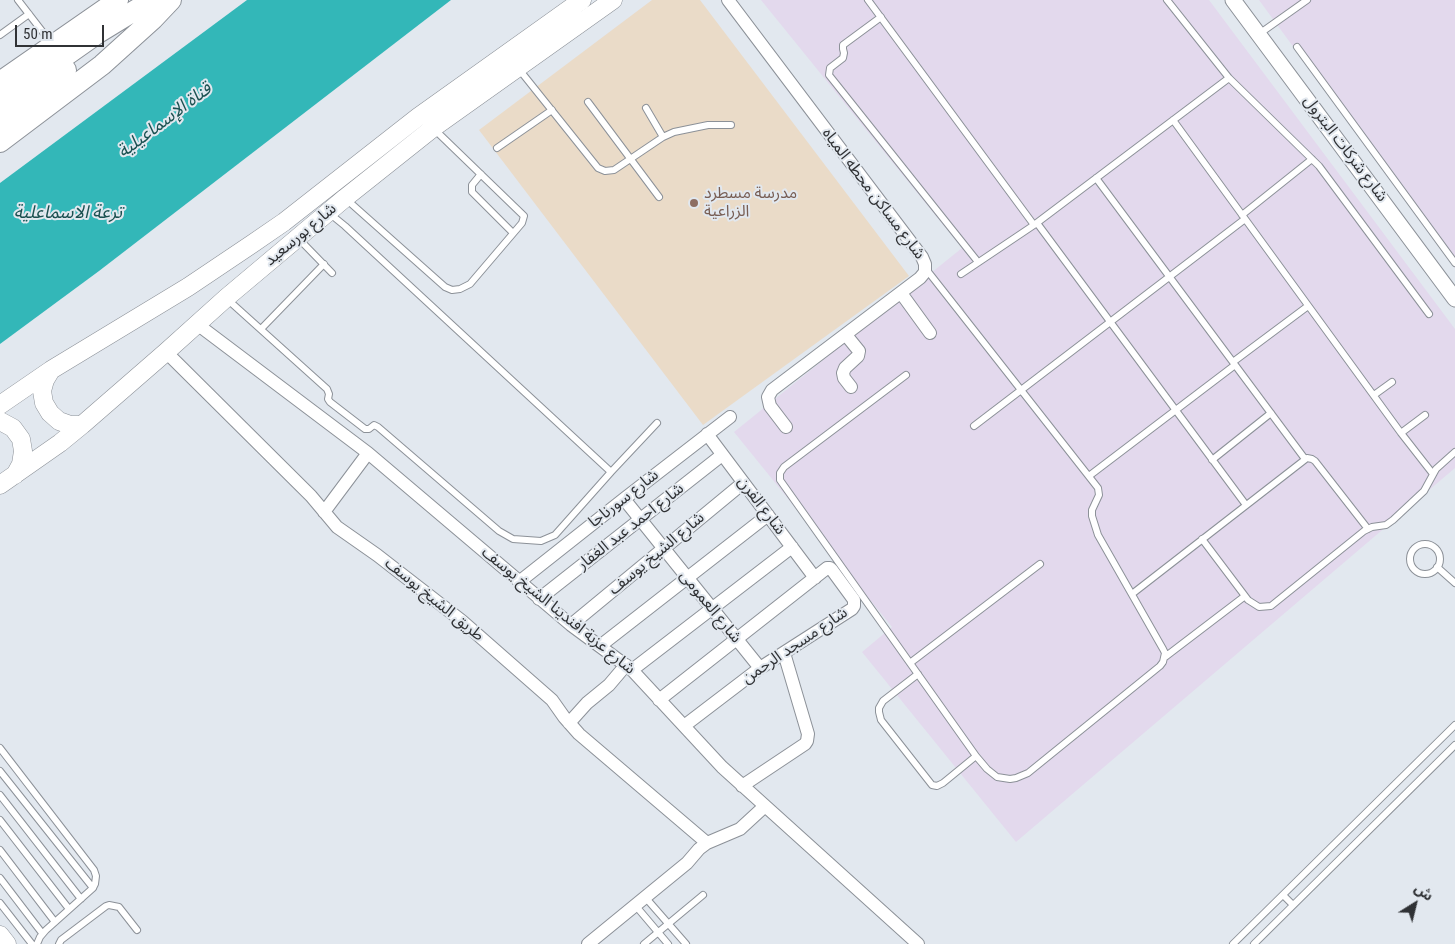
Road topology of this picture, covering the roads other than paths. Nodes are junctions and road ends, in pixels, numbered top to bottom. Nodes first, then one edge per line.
1 (18, 0) edge
2 (152, 0) edge
3 (170, 0) edge
4 (582, 0) edge
5 (613, 0) edge
6 (728, 0) edge
7 (868, 0) edge
8 (1167, 0) edge
9 (1233, 0) edge
10 (1307, 0) edge
11 (122, 8) edge
12 (29, 14) junction
13 (881, 17) junction
14 (1259, 34) junction
15 (0, 35) edge
16 (78, 37) junction
17 (52, 45) junction
18 (1297, 47) dead end
19 (518, 68) junction
20 (1229, 78) junction
21 (0, 82) edge
22 (0, 102) edge
23 (588, 102) dead end
24 (646, 108) dead end
25 (552, 110) junction
26 (1173, 120) junction
27 (0, 125) edge
28 (731, 125) dead end
29 (433, 128) junction
30 (663, 137) junction
31 (0, 142) edge
32 (497, 148) dead end
33 (630, 159) junction
34 (1312, 159) junction
35 (481, 174) junction
36 (1096, 178) junction
37 (659, 196) dead end
38 (345, 198) junction
39 (328, 213) junction
40 (1243, 217) junction
41 (1036, 224) junction
42 (513, 233) junction
43 (298, 238) junction
44 (978, 262) junction
45 (1455, 263) edge
46 (324, 264) junction
47 (925, 268) junction
48 (332, 273) dead end
49 (961, 274) dead end
50 (1169, 276) junction
51 (901, 293) junction
52 (226, 298) junction
53 (1455, 299) edge
54 (1308, 306) junction
55 (1429, 314) dead end
56 (1110, 322) junction
57 (197, 324) junction
58 (261, 329) junction
59 (930, 333) dead end
60 (846, 335) junction
61 (166, 352) junction
62 (1234, 363) junction
63 (51, 370) junction
64 (906, 375) dead end
65 (1392, 382) dead end
66 (851, 387) dead end
67 (1022, 389) junction
68 (1374, 395) junction
69 (0, 404) edge
70 (1175, 410) junction
71 (1271, 413) junction
72 (1425, 415) dead end
73 (730, 417) dead end
74 (0, 421) edge
75 (656, 423) dead end
76 (82, 425) junction
77 (974, 426) dead end
78 (786, 427) dead end
79 (1401, 433) junction
80 (707, 434) junction
81 (1455, 452) edge
82 (368, 453) junction
83 (722, 455) junction
84 (1305, 459) junction
85 (1212, 460) junction
86 (611, 472) junction
87 (1433, 474) junction
88 (14, 475) junction
89 (1089, 476) junction
90 (743, 483) junction
91 (0, 485) edge
92 (624, 498) junction
93 (1246, 505) junction
94 (324, 512) junction
95 (768, 515) junction
96 (641, 520) junction
97 (1368, 529) junction
98 (1202, 539) junction
99 (792, 547) junction
100 (664, 549) junction
101 (1040, 564) dead end
102 (1437, 567) junction
103 (687, 578) junction
104 (815, 578) junction
105 (519, 582) junction
106 (1455, 583) edge
107 (1132, 594) junction
108 (1245, 596) junction
109 (540, 599) junction
110 (712, 608) junction
111 (571, 626) junction
112 (737, 640) junction
113 (600, 646) junction
114 (784, 653) junction
115 (1165, 657) junction
116 (910, 662) junction
117 (629, 668) junction
118 (760, 668) junction
119 (918, 674) junction
120 (659, 700) junction
121 (569, 723) junction
122 (684, 726) junction
123 (1455, 726) edge
124 (1455, 745) edge
125 (0, 748) edge
126 (976, 756) junction
127 (0, 771) edge
128 (742, 786) junction
129 (0, 795) edge
130 (765, 806) junction
131 (0, 820) edge
132 (1345, 833) junction
133 (707, 843) junction
134 (1354, 844) junction
135 (0, 850) edge
136 (0, 878) edge
137 (93, 888) junction
138 (703, 895) dead end
139 (1283, 895) junction
140 (645, 897) junction
141 (81, 898) junction
142 (0, 903) edge
143 (635, 905) junction
144 (1293, 906) junction
145 (69, 909) junction
146 (55, 922) junction
147 (668, 924) junction
148 (137, 930) dead end
149 (658, 932) junction
150 (42, 933) junction
151 (0, 935) edge
152 (7, 944) edge
153 (32, 944) edge
154 (37, 944) edge
155 (59, 944) edge
156 (588, 944) edge
157 (644, 944) edge
158 (668, 944) edge
159 (685, 944) edge
160 (918, 944) edge
161 (1233, 944) edge
162 (1254, 944) edge

1 - 12 lane
2 - 11 main road
3 - 31 main road
4 - 63 main road, شارع بورسعيد
5 - 19 main road, شارع بورسعيد
6 - 47 street, شارع مساكن محطه المياه
7 - 13 lane
8 - 20 lane
9 - 14 street, شارع شركات البترول
10 - 14 lane
11 - 16 main road
11 - 27 main road
12 - 15 lane
12 - 17 lane
13 - 41 lane
13 - 44 lane
14 - 53 street, شارع شركات البترول
16 - 17 main road
16 - 22 main road
17 - 21 main road
18 - 45 lane
19 - 25 lane
19 - 29 main road, شارع بورسعيد
20 - 26 lane
20 - 34 lane
23 - 33 lane
24 - 30 lane
25 - 32 lane
25 - 33 lane
26 - 36 lane
26 - 40 lane
28 - 30 lane
29 - 35 lane
29 - 38 main road, شارع بورسعيد
30 - 33 lane
33 - 37 lane
34 - 40 lane
34 - 55 lane
35 - 42 lane
35 - 42 lane
36 - 41 lane
36 - 50 lane
38 - 39 main road, شارع بورسعيد
38 - 42 lane
39 - 43 main road, شارع بورسعيد
39 - 86 lane
40 - 50 lane
40 - 54 lane
41 - 44 lane
41 - 56 lane
43 - 46 lane
43 - 52 main road, شارع بورسعيد
44 - 49 lane
46 - 48 lane
46 - 58 lane
47 - 51 street, شارع مساكن محطه المياه
47 - 67 lane
50 - 56 lane
50 - 62 lane
51 - 59 street
51 - 60 street, شارع مساكن محطه المياه
52 - 57 main road, شارع بورسعيد
52 - 58 lane
54 - 62 lane
54 - 68 lane
56 - 67 lane
56 - 70 lane
57 - 61 main road, شارع بورسعيد
57 - 82 street, شارع عزبة افندينا الشيخ يوسف
58 - 86 lane
60 - 66 street
60 - 78 street, شارع مساكن محطه المياه
61 - 76 main road, شارع بورسعيد
61 - 94 street, طريق الشيخ يوسف
62 - 70 lane
62 - 71 lane
63 - 69 main road, شارع بورسعيد
63 - 76 main road
64 - 116 lane
65 - 68 lane
67 - 77 lane
67 - 89 lane
68 - 79 lane
70 - 85 lane
70 - 89 lane
71 - 84 lane
71 - 85 lane
72 - 79 lane
73 - 80 street, شارع سورناجا
74 - 88 main road
75 - 86 lane
76 - 88 main road, شارع بورسعيد
79 - 87 lane
80 - 83 street, شارع الفرن
80 - 92 street, شارع سورناجا
81 - 87 lane
82 - 94 street
82 - 105 street, شارع عزبة افندينا الشيخ يوسف
83 - 90 street, شارع الفرن
83 - 96 street, شارع احمد عبد الغفار
84 - 93 lane
84 - 97 lane
85 - 93 lane
87 - 97 lane
88 - 91 main road, شارع بورسعيد
89 - 107 lane
90 - 95 street, شارع الفرن
90 - 100 street, شارع الشيخ يوسف
92 - 96 street, شارع العمومى
92 - 105 street, شارع سورناجا
93 - 98 lane
94 - 121 street, طريق الشيخ يوسف
95 - 99 street, شارع الفرن
95 - 103 street
96 - 100 street, شارع العمومى
96 - 109 street, شارع احمد عبد الغفار
97 - 108 lane
98 - 107 lane
98 - 108 lane
99 - 104 street, شارع الفرن
99 - 110 street
100 - 103 street, شارع العمومى
100 - 111 street, شارع الشيخ يوسف
101 - 116 lane
102 - 102 lane
102 - 106 lane
103 - 110 street, شارع العمومى
103 - 113 street
104 - 112 street
104 - 114 street, شارع مسجد الرحمن
105 - 109 street, شارع عزبة افندينا الشيخ يوسف
107 - 115 lane
108 - 115 lane
109 - 111 street, شارع عزبة افندينا الشيخ يوسف
110 - 112 street, شارع العمومى
110 - 117 street
111 - 113 street, شارع عزبة افندينا الشيخ يوسف
112 - 118 street, شارع العمومى
112 - 120 street
113 - 117 street, شارع عزبة افندينا الشيخ يوسف
114 - 118 street, شارع مسجد الرحمن
114 - 128 street
115 - 126 lane
116 - 119 lane
117 - 120 street, شارع عزبة افندينا الشيخ يوسف
117 - 121 street
118 - 122 street, شارع مسجد الرحمن
119 - 126 lane
119 - 126 lane
120 - 122 street, شارع عزبة افندينا الشيخ يوسف
121 - 133 street, طريق الشيخ يوسف
122 - 128 street, شارع عزبة افندينا الشيخ يوسف
123 - 132 lane
124 - 134 lane
125 - 137 lane
127 - 137 lane
128 - 130 street, شارع عزبة افندينا الشيخ يوسف
129 - 141 lane
130 - 133 street
130 - 160 street, شارع عزبة افندينا الشيخ يوسف
131 - 145 lane
132 - 134 lane
132 - 139 lane
133 - 140 street
134 - 144 lane
135 - 146 lane
136 - 150 lane
137 - 141 lane
138 - 147 lane
139 - 144 lane
139 - 161 lane
140 - 143 street
140 - 147 lane
141 - 145 lane
142 - 153 lane
143 - 149 lane
143 - 156 street
144 - 162 lane
145 - 146 lane
146 - 150 lane
147 - 149 lane
147 - 159 lane
148 - 155 lane
149 - 157 lane
149 - 158 lane
150 - 154 lane
151 - 152 main road

